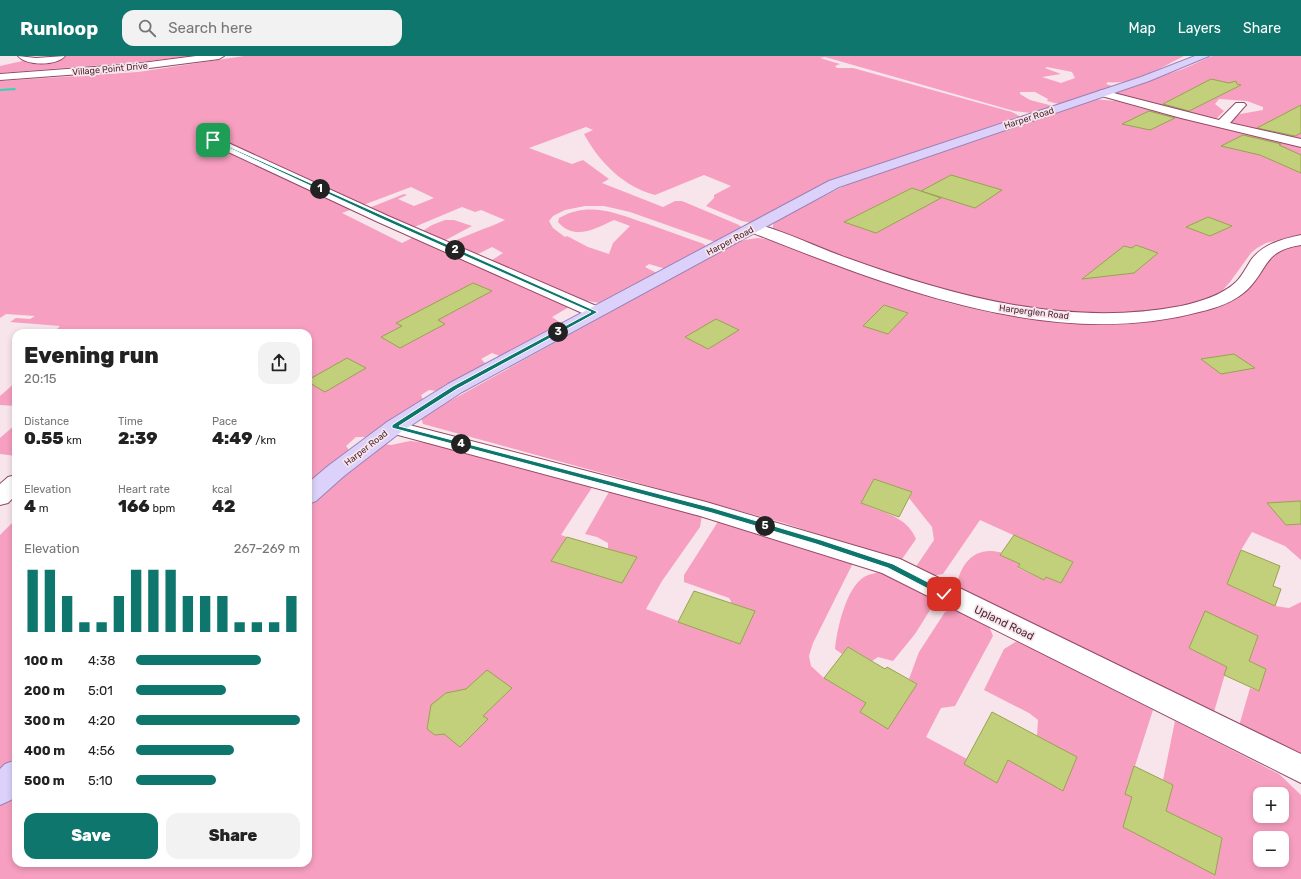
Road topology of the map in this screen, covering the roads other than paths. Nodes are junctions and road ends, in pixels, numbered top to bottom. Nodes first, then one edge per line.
1 (23, 56) edge
2 (60, 56) edge
3 (219, 56) edge
4 (1196, 57) edge
5 (0, 77) edge
6 (1102, 93) junction
7 (1240, 105) dead end
8 (1221, 125) junction
9 (213, 140) dead end
10 (1301, 143) edge
11 (754, 228) junction
12 (1301, 240) edge
13 (595, 312) junction
14 (394, 427) junction
15 (0, 478) edge
16 (12, 479) edge
17 (12, 486) edge
18 (312, 492) edge
19 (0, 497) edge
20 (1301, 769) edge
21 (12, 778) edge
22 (0, 790) edge

1 - 2 street
3 - 5 street, Village Point Drive
4 - 6 main road, Harper Road
6 - 8 street
6 - 11 main road, Harper Road
7 - 8 street
8 - 10 street
9 - 13 street
11 - 12 street, Harperglen Road
11 - 13 main road, Harper Road
13 - 14 main road, Harper Road
14 - 18 main road, Harper Road
14 - 20 street, Upland Road
15 - 16 street
17 - 19 street
21 - 22 main road

